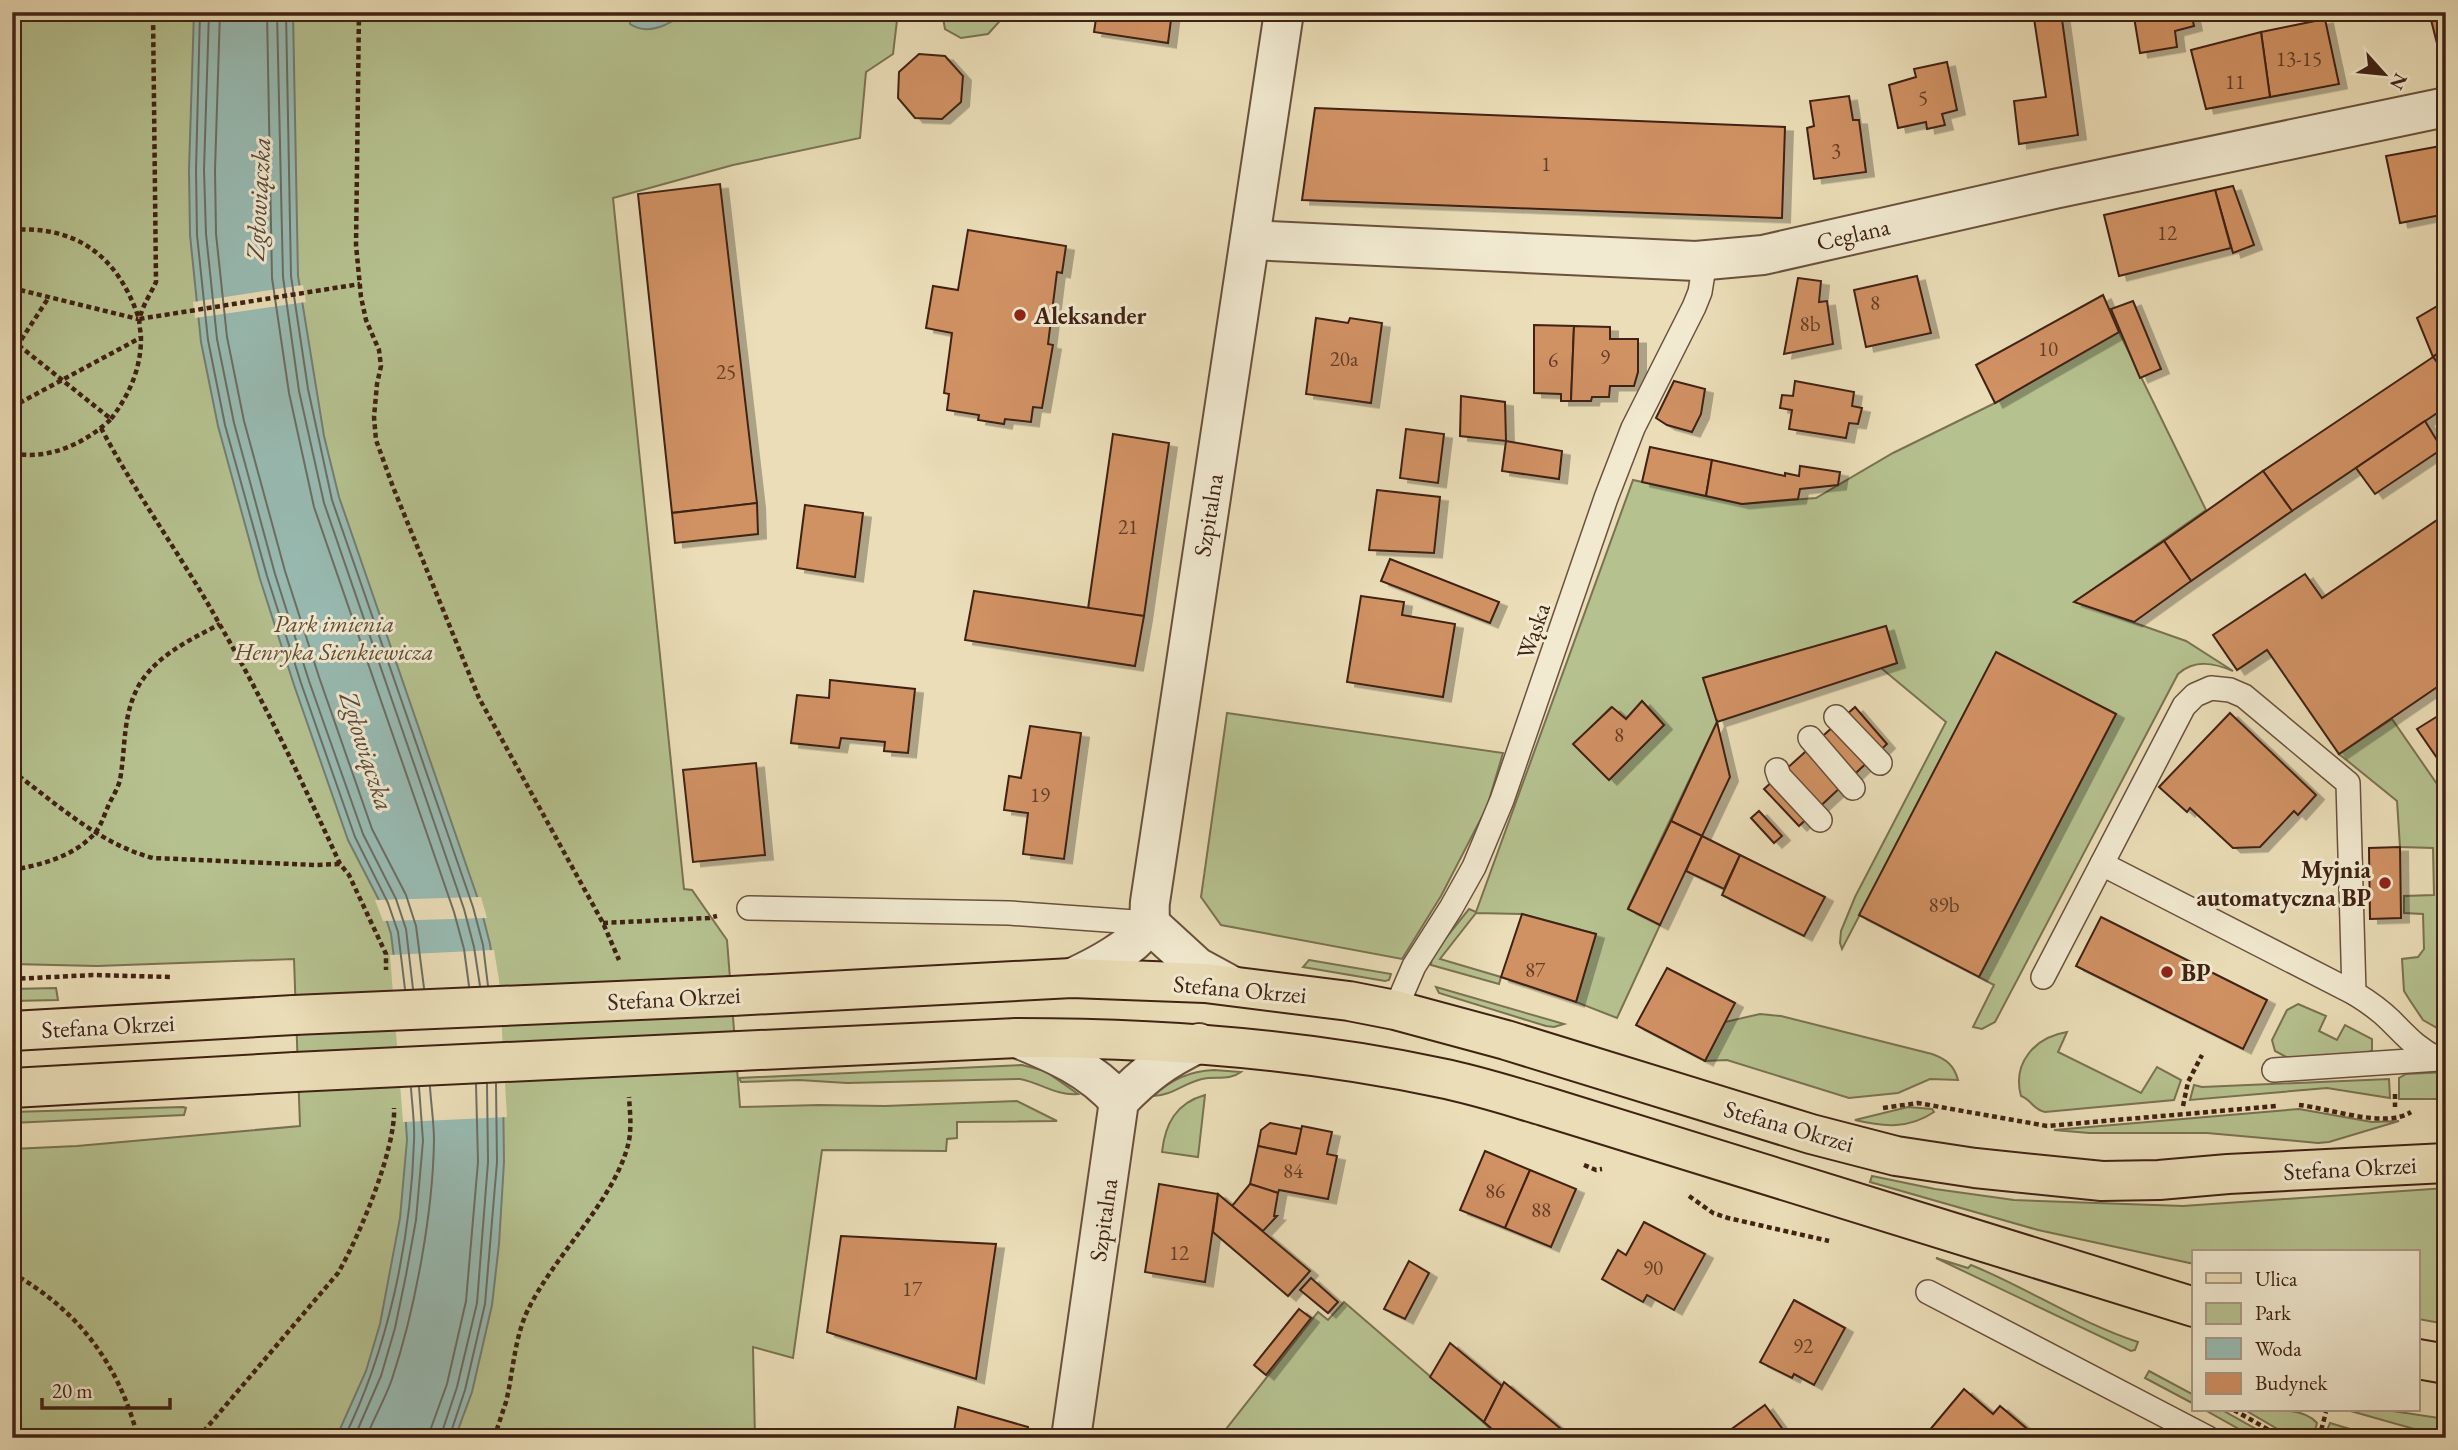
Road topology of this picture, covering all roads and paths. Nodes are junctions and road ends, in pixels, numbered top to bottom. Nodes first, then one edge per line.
1 (153, 12) edge
2 (359, 12) edge
3 (1284, 12) edge
4 (2446, 107) edge
5 (12, 230) edge
6 (1250, 240) junction
7 (1705, 261) junction
8 (360, 284) junction
9 (12, 288) edge
10 (49, 297) junction
11 (138, 319) junction
12 (141, 337) junction
13 (12, 340) edge
14 (18, 344) junction
15 (12, 354) edge
16 (62, 380) junction
17 (12, 407) edge
18 (111, 419) junction
19 (102, 428) junction
20 (12, 453) edge
21 (220, 624) junction
22 (1836, 717) dead end
23 (1810, 738) dead end
24 (1880, 763) dead end
25 (1777, 770) dead end
26 (12, 771) edge
27 (1853, 788) dead end
28 (1819, 820) dead end
29 (96, 832) junction
30 (340, 864) junction
31 (2102, 864) junction
32 (12, 870) edge
33 (749, 908) dead end
34 (709, 918) dead end
35 (603, 923) junction
36 (1149, 923) junction
37 (622, 971) dead end
38 (2043, 977) dead end
39 (181, 978) dead end
40 (1072, 978) junction
41 (12, 979) edge
42 (386, 979) dead end
43 (1231, 986) junction
44 (2354, 993) junction
45 (1395, 1010) junction
46 (12, 1031) edge
47 (1017, 1038) junction
48 (1199, 1043) junction
49 (2202, 1055) dead end
50 (2442, 1059) edge
51 (2274, 1070) dead end
52 (12, 1088) edge
53 (629, 1093) dead end
54 (393, 1101) dead end
55 (1119, 1101) junction
56 (2286, 1105) dead end
57 (2298, 1105) dead end
58 (2183, 1106) dead end
59 (1940, 1107) dead end
60 (2411, 1112) dead end
61 (1573, 1161) dead end
62 (2446, 1163) edge
63 (1605, 1168) dead end
64 (1680, 1190) dead end
65 (1833, 1241) dead end
66 (12, 1273) edge
67 (1928, 1292) dead end
68 (2192, 1306) edge
69 (2420, 1359) edge
70 (2446, 1364) edge
71 (2238, 1412) edge
72 (2326, 1412) dead end
73 (138, 1438) edge
74 (198, 1438) edge
75 (494, 1438) edge
76 (1071, 1438) edge
77 (2208, 1438) edge
78 (2283, 1438) edge
79 (2319, 1438) edge

1 - 11 path
2 - 8 path
3 - 6 street, Szpitalna
4 - 7 street, Ceglana
5 - 11 path
6 - 7 street, Ceglana
6 - 36 street, Szpitalna
7 - 45 lane, Wąska
8 - 11 path
8 - 35 path
9 - 10 path
10 - 11 path
10 - 14 path
11 - 12 path
12 - 16 path
12 - 18 path
13 - 14 path
14 - 15 path
14 - 16 path
16 - 17 path
16 - 18 path
18 - 19 path
19 - 20 path
19 - 21 path
21 - 29 path
21 - 30 path
22 - 24 lane
23 - 27 lane
25 - 28 lane
26 - 29 path
29 - 30 path
29 - 32 path
30 - 42 path
31 - 38 lane
31 - 44 lane
31 - 44 lane
33 - 36 lane
34 - 35 path
35 - 37 path
36 - 40 street
36 - 43 street
39 - 41 path
40 - 43 main road, Stefana Okrzei
40 - 46 main road, Stefana Okrzei, bridge
43 - 45 main road, Stefana Okrzei
44 - 50 lane
45 - 62 main road, Stefana Okrzei
47 - 48 main road
47 - 52 main road, bridge
47 - 55 street
48 - 55 street
48 - 68 main road
49 - 58 path
50 - 51 lane
53 - 75 path
54 - 74 path
55 - 76 street, Szpitalna
56 - 59 path
57 - 60 path
61 - 63 path
64 - 65 path
66 - 73 path
67 - 77 lane
69 - 70 main road
71 - 78 path
72 - 79 path

